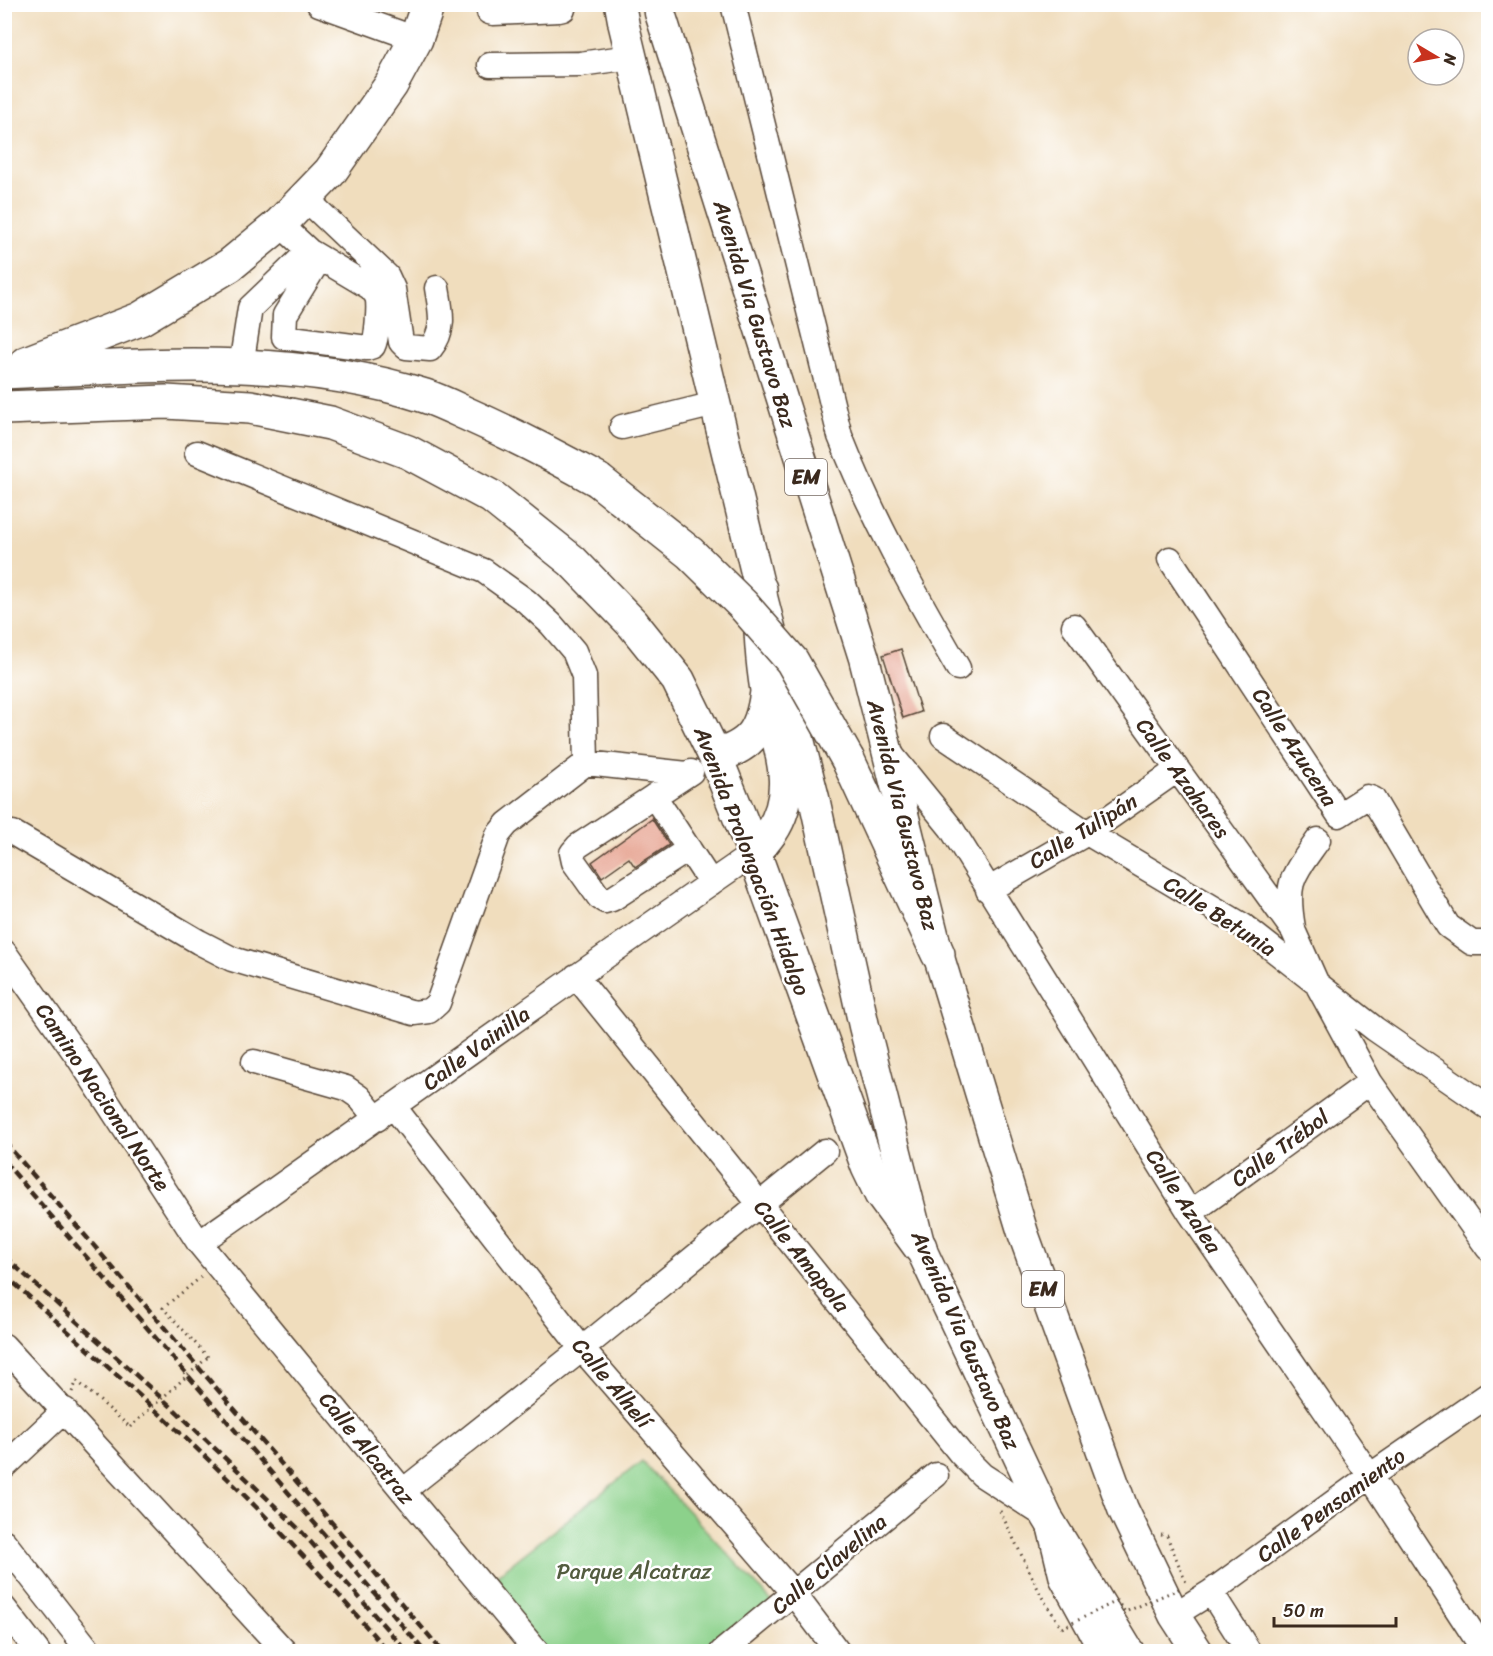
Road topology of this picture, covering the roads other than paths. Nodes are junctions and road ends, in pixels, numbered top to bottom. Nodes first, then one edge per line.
1 (319, 4) edge
2 (428, 4) edge
3 (488, 4) edge
4 (564, 4) edge
5 (620, 4) edge
6 (659, 4) edge
7 (733, 4) edge
8 (416, 39) junction
9 (631, 57) junction
10 (490, 65) dead end
11 (305, 198) junction
12 (280, 224) junction
13 (437, 288) dead end
14 (241, 366) junction
15 (4, 372) edge
16 (715, 404) junction
17 (4, 408) edge
18 (622, 427) dead end
19 (197, 453) dead end
20 (1170, 559) dead end
21 (760, 589) junction
22 (1074, 626) dead end
23 (958, 668) dead end
24 (767, 692) junction
25 (943, 736) dead end
26 (886, 749) junction
27 (715, 756) junction
28 (586, 763) junction
29 (1177, 770) junction
30 (687, 774) junction
31 (654, 796) junction
32 (13, 833) dead end
33 (1087, 833) junction
34 (1318, 840) dead end
35 (689, 849) junction
36 (754, 853) junction
37 (711, 883) junction
38 (988, 890) junction
39 (1293, 930) junction
40 (1480, 943) edge
41 (4, 952) edge
42 (938, 954) junction
43 (576, 976) junction
44 (1317, 984) junction
45 (254, 1062) dead end
46 (1370, 1082) junction
47 (1488, 1107) edge
48 (385, 1113) junction
49 (825, 1151) dead end
50 (760, 1203) junction
51 (1190, 1213) junction
52 (199, 1243) junction
53 (920, 1247) junction
54 (1488, 1248) edge
55 (4, 1346) edge
56 (582, 1349) junction
57 (1488, 1395) edge
58 (65, 1410) junction
59 (4, 1467) edge
60 (936, 1475) dead end
61 (1370, 1476) junction
62 (403, 1491) junction
63 (1047, 1517) junction
64 (4, 1542) edge
65 (794, 1594) junction
66 (1191, 1599) junction
67 (4, 1608) edge
68 (38, 1652) edge
69 (90, 1652) edge
70 (285, 1652) edge
71 (537, 1652) edge
72 (722, 1652) edge
73 (838, 1652) edge
74 (1102, 1652) edge
75 (1129, 1652) edge
76 (1198, 1652) edge
77 (1249, 1652) edge
78 (1485, 1652) edge

1 - 8 street
2 - 8 highway
3 - 4 street
5 - 9 main road, Avenida Via Gustavo Baz
6 - 26 main road, Avenida Via Gustavo Baz / EM
7 - 23 street
8 - 11 highway
9 - 10 street
9 - 16 main road, Avenida Via Gustavo Baz
11 - 12 highway
11 - 13 street
12 - 14 street
12 - 15 highway
14 - 15 highway
14 - 42 highway, bridge
16 - 18 street
16 - 21 main road, Avenida Via Gustavo Baz
17 - 27 highway, Avenida Prolongación Hidalgo
19 - 28 street
20 - 40 street, Calle Azucena
21 - 24 highway
21 - 53 main road, Avenida Via Gustavo Baz
22 - 29 street, Calle Azahares
24 - 27 highway
24 - 36 highway
25 - 33 street, Calle Betunia
26 - 38 street, Calle Azalea
26 - 42 main road, Avenida Via Gustavo Baz / EM
27 - 30 street
27 - 36 highway, Avenida Prolongación Hidalgo
28 - 30 street
28 - 32 street
29 - 33 street, Calle Tulipán
29 - 39 street, Calle Azahares
30 - 31 street
31 - 35 street
31 - 35 street
33 - 38 street, Calle Tulipán
33 - 44 street, Calle Betunia
34 - 39 street, Calle Azahares
35 - 37 street
36 - 37 street, Calle Vainilla
36 - 53 highway, Avenida Prolongación Hidalgo
37 - 43 street, Calle Vainilla
38 - 51 street, Calle Azalea
39 - 44 street, Calle Azahares
41 - 52 street, Camino Nacional Norte
42 - 66 main road, Avenida Via Gustavo Baz / EM
43 - 48 street, Calle Vainilla
43 - 50 street, Calle Amapola
44 - 46 street, Calle Azahares
44 - 47 street, Calle Betunia
45 - 48 street, Calle Alhelí
46 - 51 street, Calle Trébol
46 - 54 street, Calle Azahares
48 - 52 street, Calle Vainilla
48 - 56 street, Calle Alhelí
49 - 50 street
50 - 56 street
50 - 63 street, Calle Amapola
51 - 61 street, Calle Azalea
52 - 62 street, Calle Alcatraz
53 - 63 main road, Avenida Via Gustavo Baz
55 - 58 street
56 - 62 street
56 - 65 street, Calle Alhelí
57 - 61 street, Calle Pensamiento
58 - 59 street
58 - 70 street
60 - 65 street, Calle Clavelina
61 - 66 street, Calle Pensamiento
61 - 78 street, Calle Azalea
62 - 71 street, Calle Alcatraz
63 - 74 street
63 - 75 main road, Avenida Via Gustavo Baz
64 - 69 street
65 - 72 street, Calle Clavelina
65 - 73 street, Calle Alhelí
66 - 76 main road, EM
66 - 77 street
67 - 68 street

